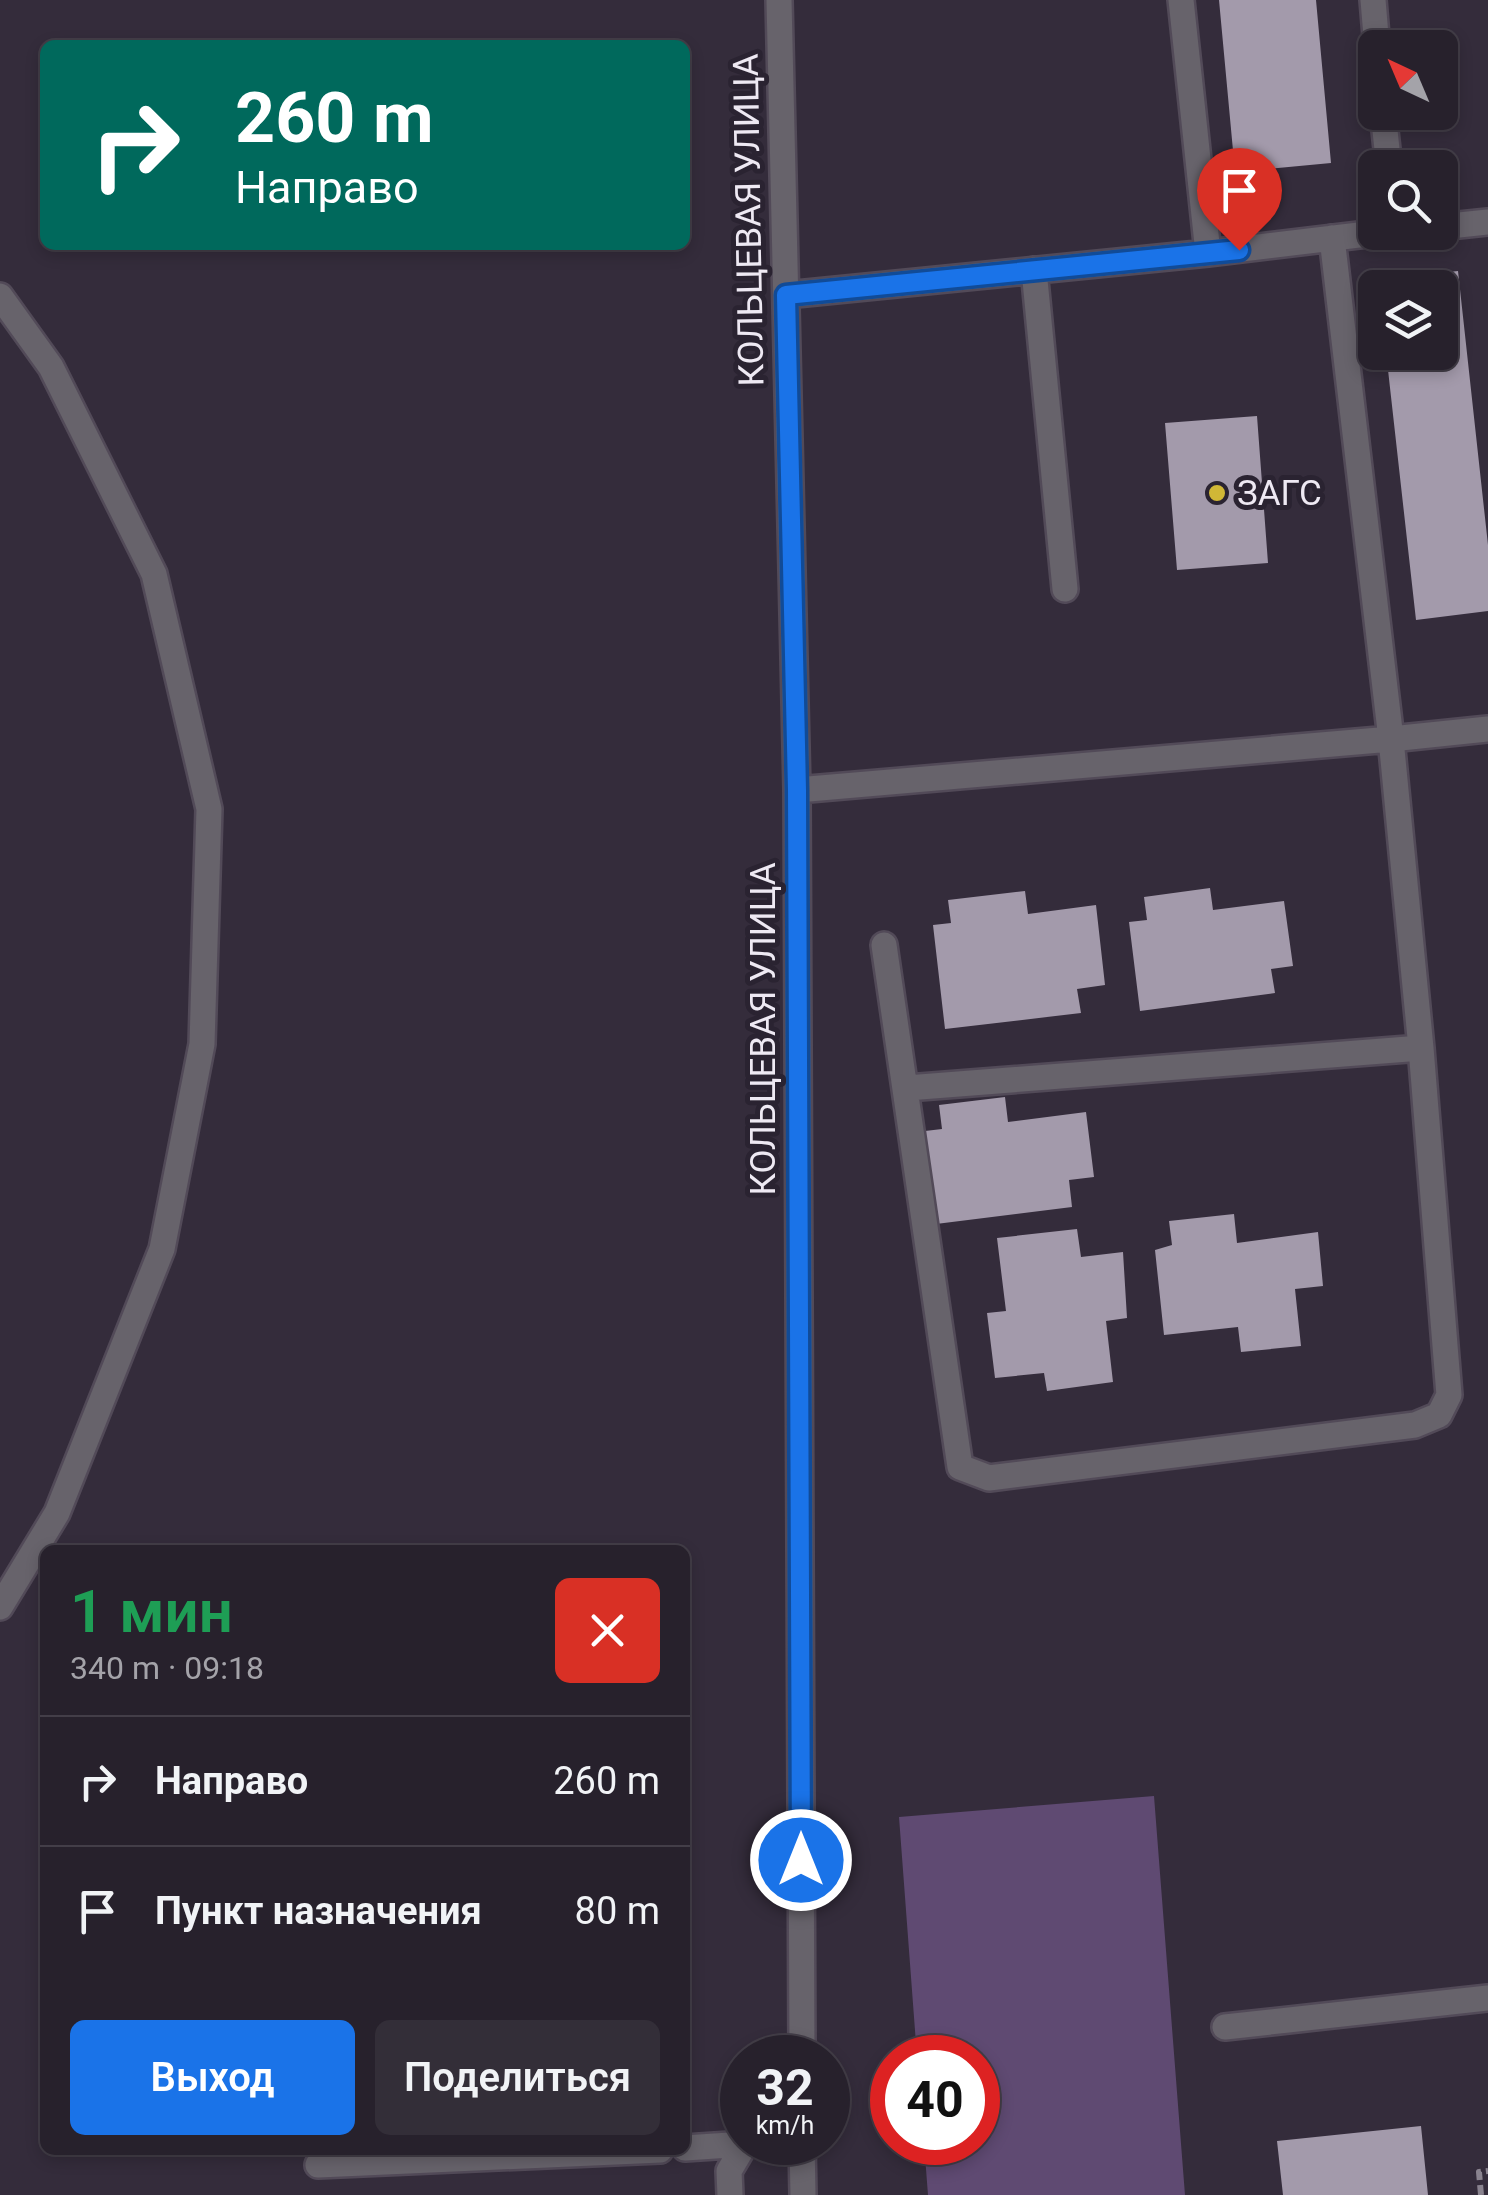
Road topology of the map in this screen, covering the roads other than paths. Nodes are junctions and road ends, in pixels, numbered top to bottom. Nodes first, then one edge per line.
1 (779, 0) edge
2 (1180, 0) edge
3 (1373, 0) edge
4 (1376, 30) edge
5 (1488, 222) edge
6 (1458, 225) edge
7 (1358, 235) edge
8 (1332, 238) junction
9 (1208, 253) junction
10 (1034, 270) junction
11 (786, 295) junction
12 (0, 296) edge
13 (1066, 589) dead end
14 (1488, 728) edge
15 (1391, 739) junction
16 (797, 790) junction
17 (884, 945) dead end
18 (1421, 1048) junction
19 (907, 1088) junction
20 (0, 1607) edge
21 (1488, 1998) edge
22 (1225, 2027) dead end
23 (802, 2035) edge
24 (720, 2145) edge
25 (690, 2148) edge
26 (553, 2155) edge
27 (734, 2165) edge
28 (802, 2165) edge
29 (318, 2166) dead end
30 (730, 2195) edge
31 (803, 2195) edge

1 - 11 street, КОЛЬЦЕВАЯ УЛИЦА
2 - 9 street
3 - 4 street
5 - 6 street
7 - 8 street
8 - 9 street
8 - 15 street
9 - 10 street
10 - 11 street
10 - 13 street
11 - 16 street, КОЛЬЦЕВАЯ УЛИЦА
12 - 20 street
14 - 15 street
15 - 16 street
15 - 18 street
16 - 23 street, КОЛЬЦЕВАЯ УЛИЦА
17 - 19 street
18 - 19 street
18 - 19 street
21 - 22 street
24 - 25 street
26 - 29 street
27 - 30 street
28 - 31 street

